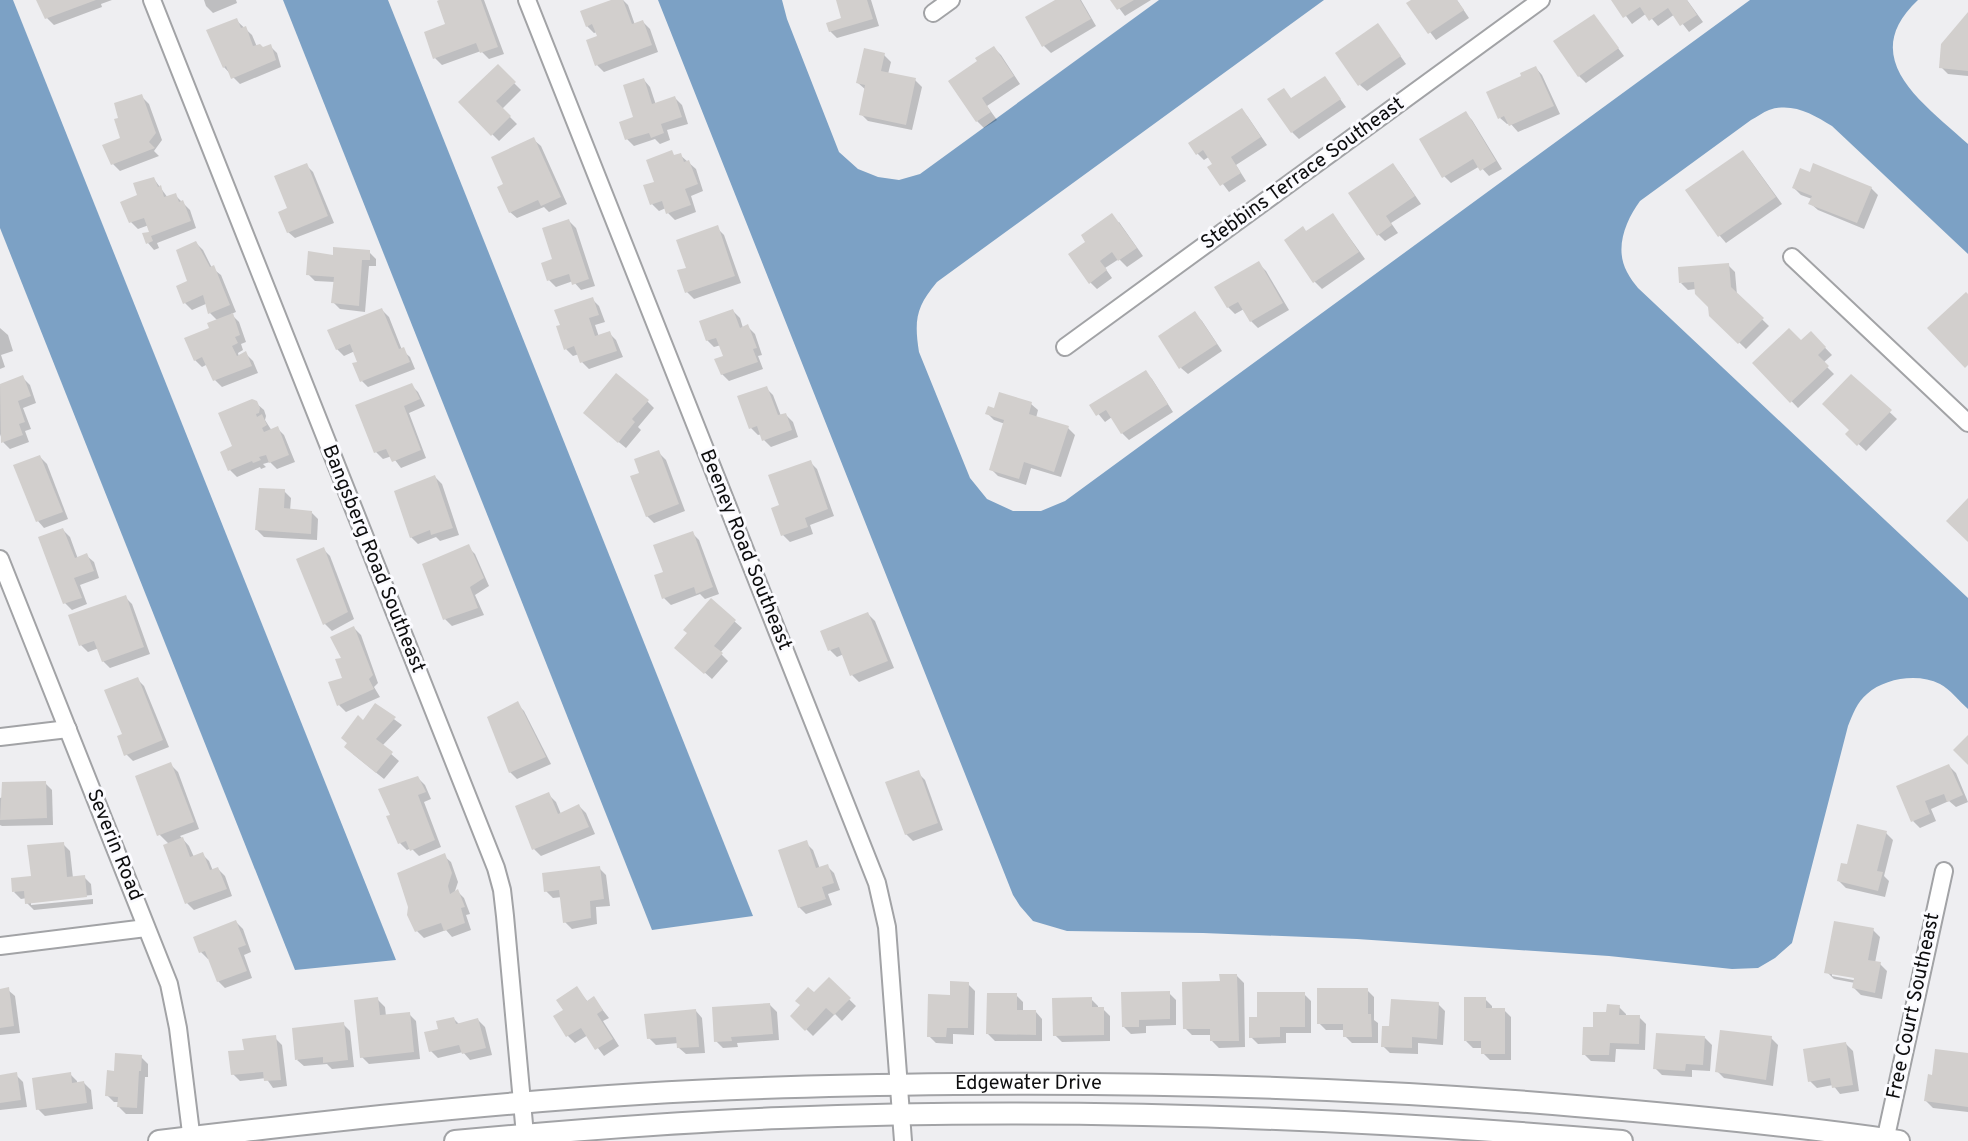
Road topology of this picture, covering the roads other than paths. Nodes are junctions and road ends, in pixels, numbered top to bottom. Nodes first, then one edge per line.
1 (152, 0) edge
2 (527, 0) edge
3 (951, 0) edge
4 (1541, 0) edge
5 (933, 13) dead end
6 (1792, 257) dead end
7 (1065, 347) dead end
8 (1968, 423) edge
9 (0, 559) edge
10 (68, 729) junction
11 (0, 737) edge
12 (1944, 871) dead end
13 (146, 928) junction
14 (0, 946) edge
15 (899, 1084) junction
16 (1420, 1094) junction
17 (522, 1102) junction
18 (902, 1115) junction
19 (1416, 1125) junction
20 (525, 1135) junction
21 (191, 1139) edge
22 (1889, 1140) edge
23 (159, 1141) edge
24 (455, 1141) edge
25 (903, 1141) edge
26 (1622, 1141) edge

1 - 17 street, Bangsberg Road Southeast
2 - 15 street, Beeney Road Southeast
3 - 5 street
4 - 7 street, Stebbins Terrace Southeast
6 - 8 street
9 - 10 street, Severin Road
10 - 11 street
10 - 13 street, Severin Road
12 - 22 street, Free Court Southeast
13 - 14 street
13 - 21 street, Severin Road
15 - 16 street, Edgewater Drive
15 - 17 street, Edgewater Drive
15 - 18 street, Beeney Road Southeast
16 - 19 street
16 - 22 street, Edgewater Drive
17 - 20 street, Bangsberg Road Southeast
17 - 21 street, Edgewater Drive
18 - 19 street, Edgewater Drive
18 - 20 street, Edgewater Drive
18 - 25 street, Beeney Road Southeast
19 - 26 street, Edgewater Drive
20 - 24 street, Edgewater Drive
21 - 23 street, Edgewater Drive

